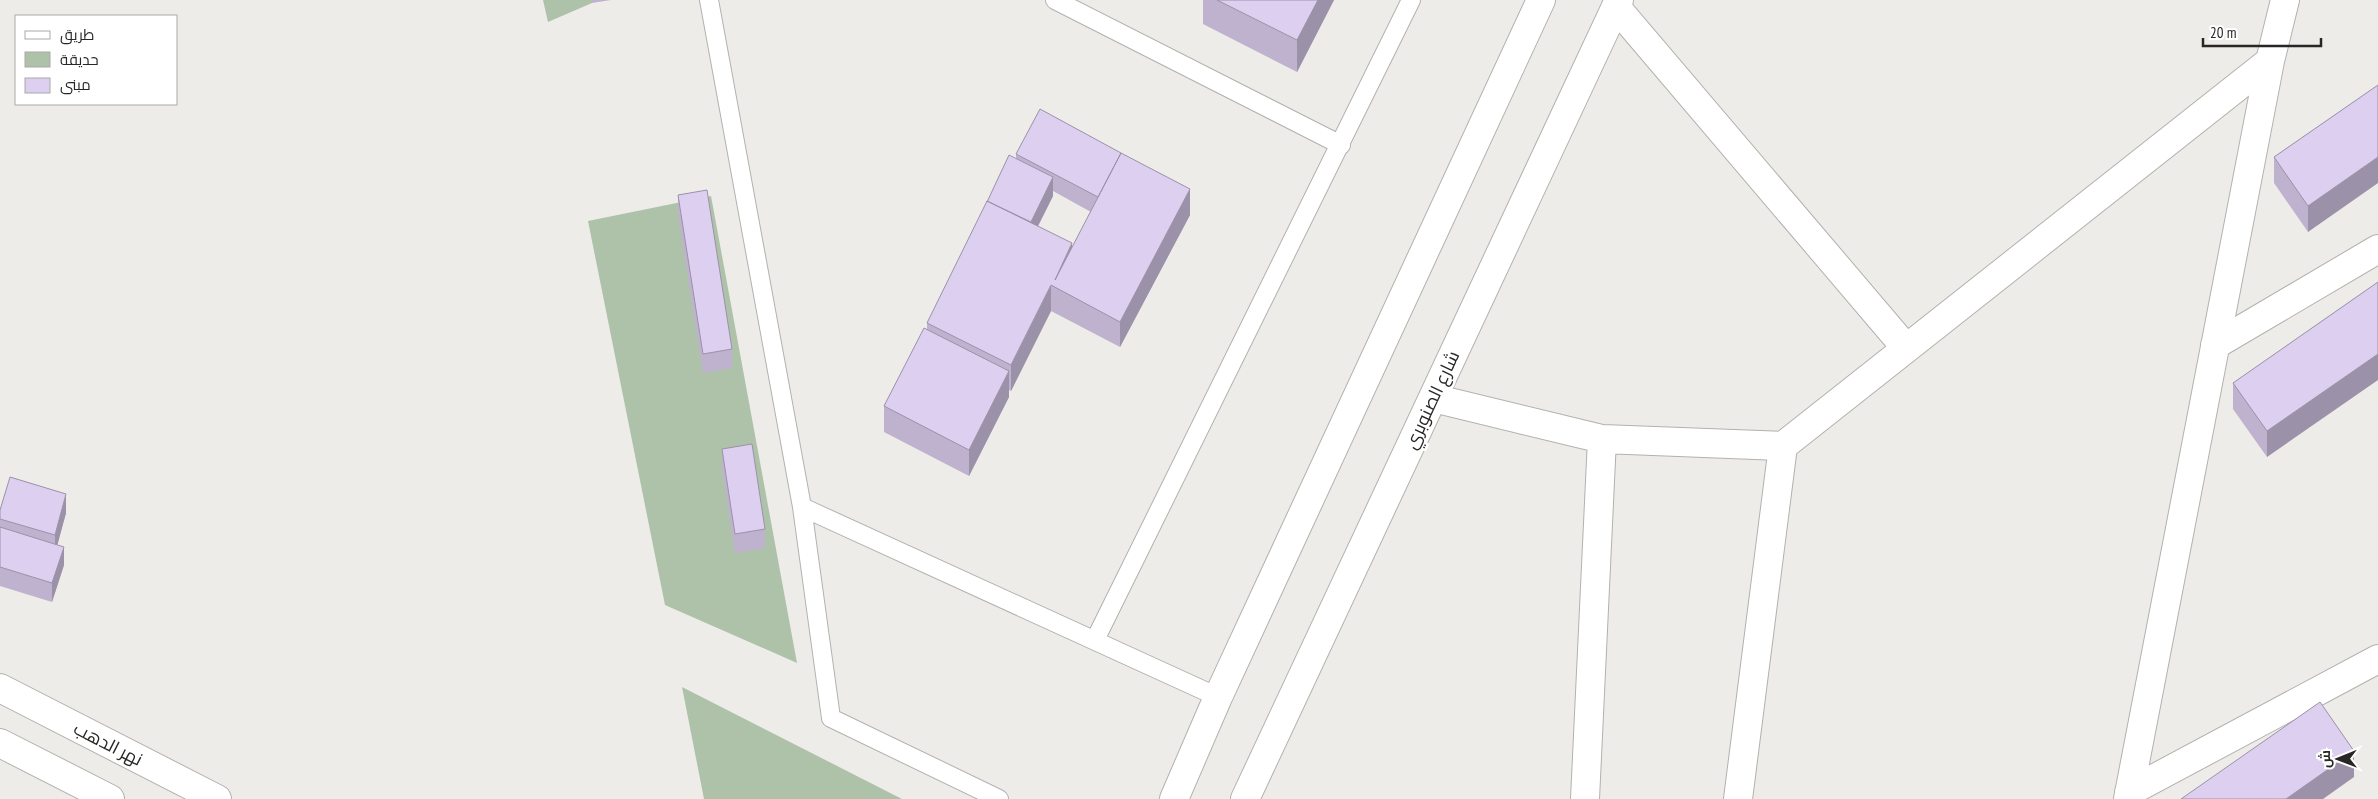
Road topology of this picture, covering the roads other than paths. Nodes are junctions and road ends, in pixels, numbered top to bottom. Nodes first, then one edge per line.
1 (709, 0) edge
2 (1055, 0) edge
3 (1411, 0) edge
4 (1541, 0) edge
5 (2285, 0) edge
6 (1617, 4) edge
7 (2270, 61) junction
8 (1341, 144) junction
9 (2378, 249) edge
10 (2215, 345) junction
11 (1906, 348) junction
12 (1433, 398) junction
13 (1602, 439) junction
14 (1783, 446) junction
15 (802, 507) junction
16 (1095, 640) junction
17 (2378, 659) edge
18 (0, 688) edge
19 (1218, 697) junction
20 (0, 743) edge
21 (2128, 795) edge
22 (110, 799) edge
23 (217, 799) edge
24 (999, 799) edge
25 (1174, 799) edge
26 (1245, 799) edge
27 (1585, 799) edge
28 (1738, 799) edge

1 - 15 lane
2 - 8 lane
3 - 8 lane
4 - 19 street
5 - 7 street
6 - 11 street
6 - 12 street, شارع الصنوبري
7 - 10 street
7 - 11 street
8 - 16 lane
9 - 10 street
10 - 21 street
11 - 14 street
12 - 13 street
12 - 26 street, شارع الصنوبري
13 - 14 street
13 - 27 street
14 - 28 street
15 - 16 lane
15 - 24 lane
16 - 19 lane
17 - 21 street
18 - 23 street, نهر الدهب
19 - 25 street
20 - 22 street

